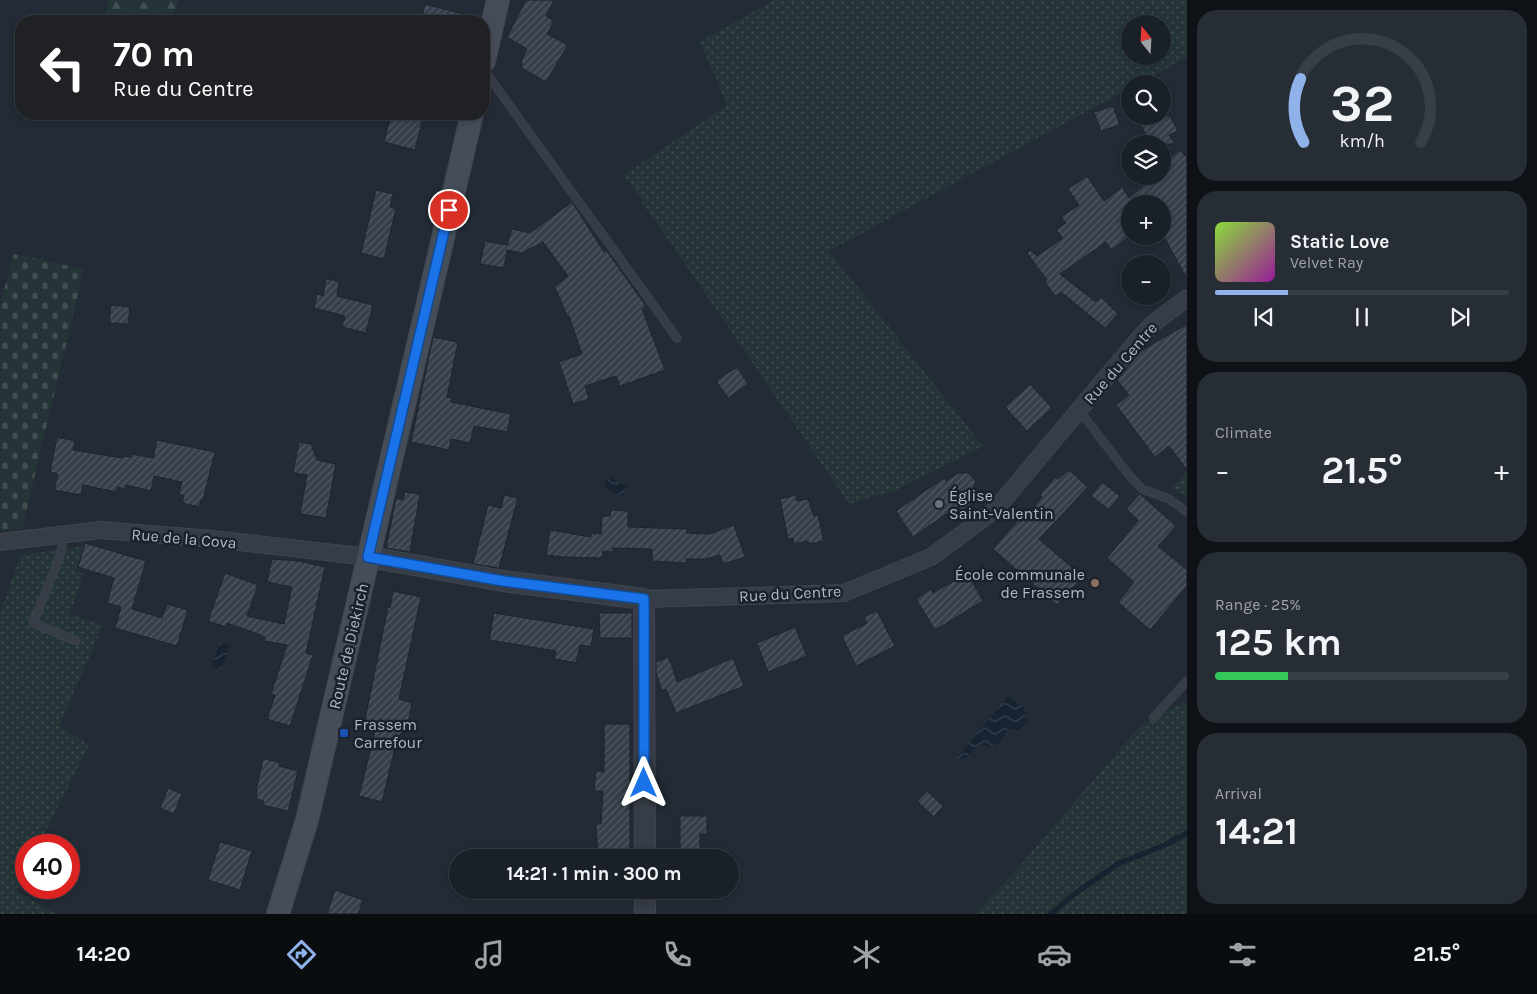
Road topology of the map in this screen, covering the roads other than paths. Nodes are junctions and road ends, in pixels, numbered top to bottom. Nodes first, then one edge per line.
1 (498, 0) edge
2 (490, 35) edge
3 (490, 78) edge
4 (471, 120) edge
5 (1187, 298) edge
6 (677, 338) dead end
7 (1080, 410) junction
8 (1187, 512) edge
9 (61, 535) junction
10 (0, 542) edge
11 (368, 557) junction
12 (644, 599) junction
13 (76, 641) dead end
14 (1187, 681) edge
15 (1153, 718) dead end
16 (645, 849) edge
17 (645, 899) edge
18 (278, 914) edge
19 (645, 914) edge

1 - 2 main road
3 - 6 lane
4 - 11 main road, Route de Diekirch
5 - 7 street, Rue du Centre
7 - 8 lane
7 - 12 street, Rue du Centre
9 - 10 street, Rue de la Cova
9 - 11 street, Rue de la Cova
9 - 13 lane
11 - 12 street, Rue du Centre
11 - 18 main road, Route de Diekirch
12 - 16 street
14 - 15 lane
17 - 19 street

